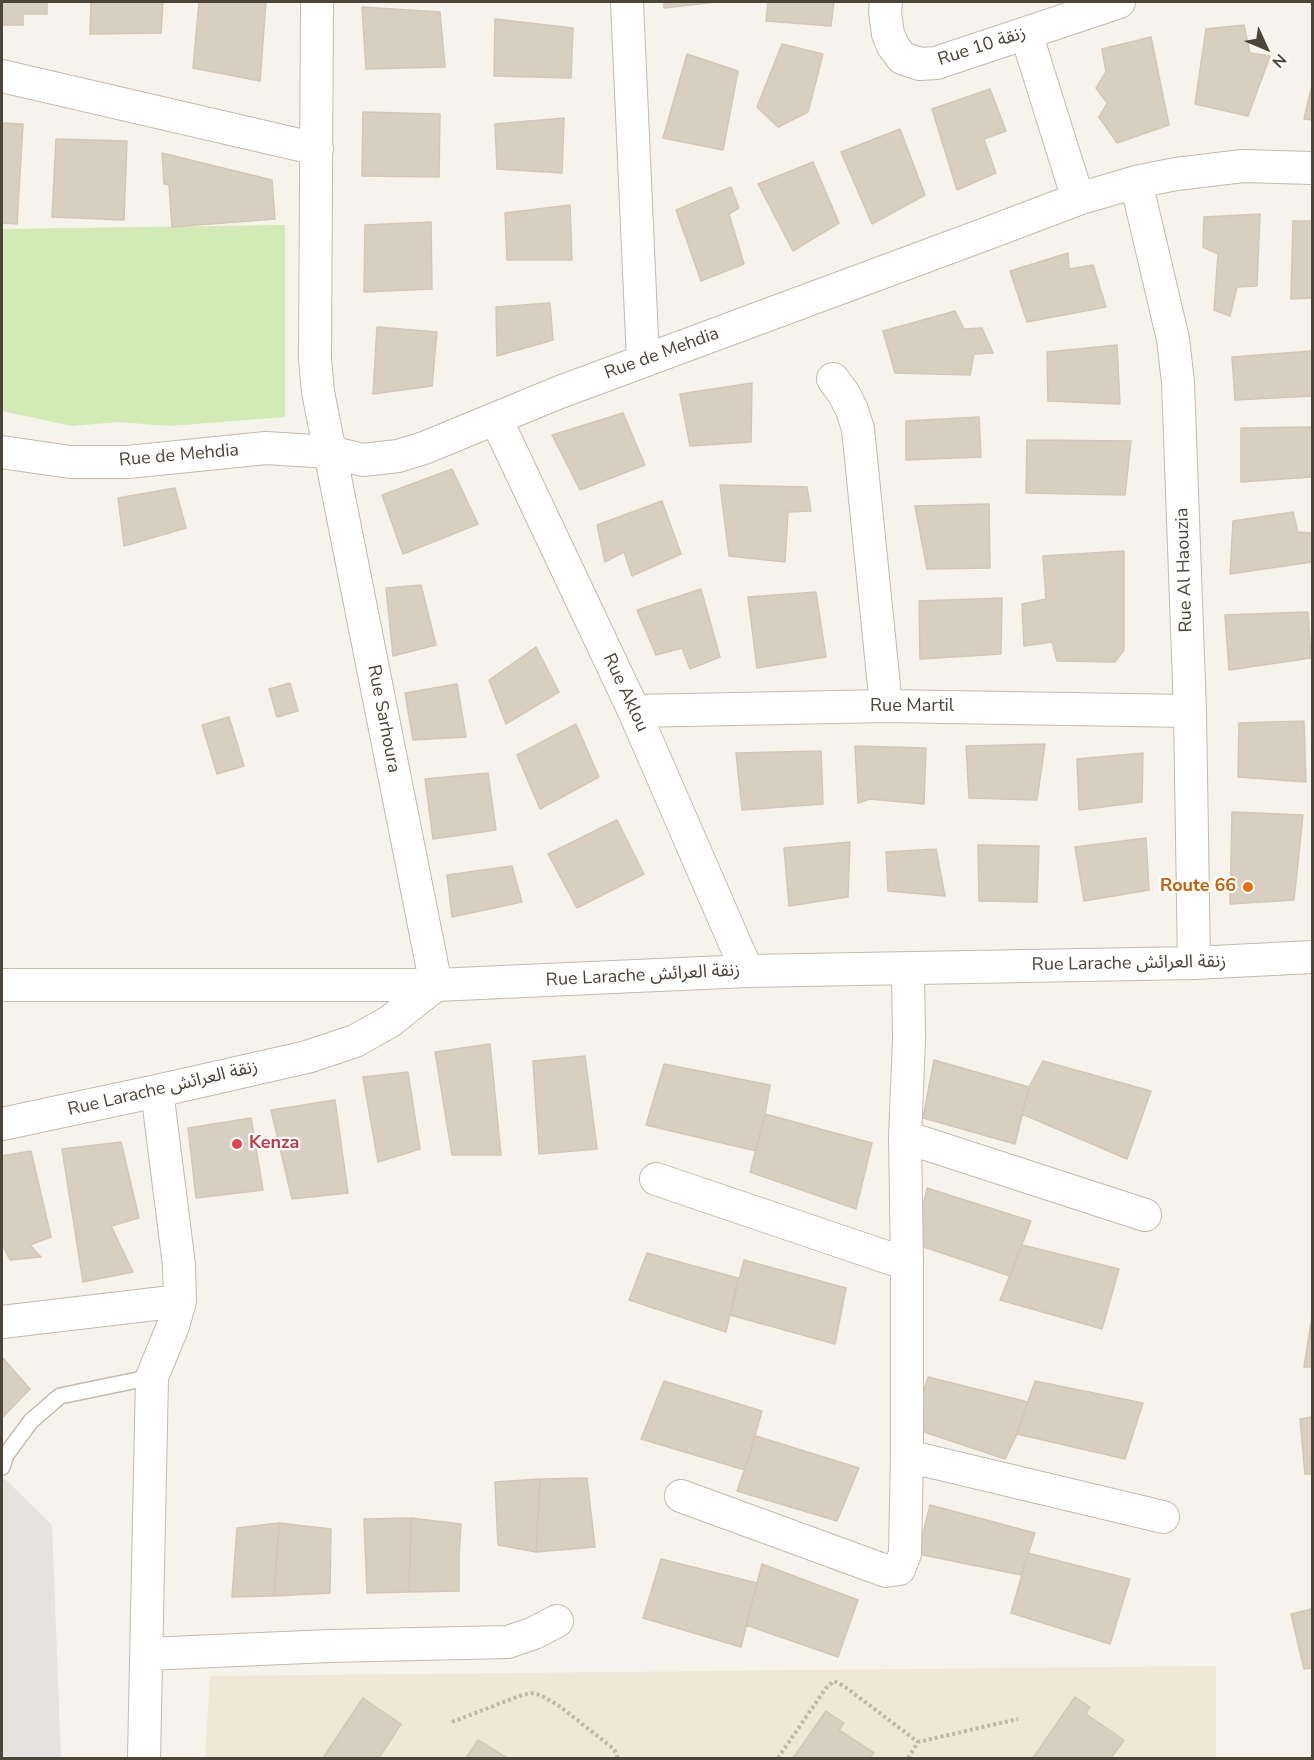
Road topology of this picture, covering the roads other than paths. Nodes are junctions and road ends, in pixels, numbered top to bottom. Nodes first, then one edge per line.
1 (317, 2) edge
2 (627, 2) edge
3 (886, 2) edge
4 (1119, 2) edge
5 (1026, 33) junction
6 (2, 76) edge
7 (317, 149) junction
8 (1312, 168) edge
9 (1136, 182) junction
10 (1078, 199) junction
11 (643, 360) junction
12 (833, 379) dead end
13 (496, 419) junction
14 (2, 452) edge
15 (330, 452) junction
16 (886, 706) junction
17 (634, 711) junction
18 (1190, 711) junction
19 (1312, 957) edge
20 (1194, 963) junction
21 (908, 969) junction
22 (747, 971) junction
23 (2, 985) edge
24 (436, 985) junction
25 (157, 1091) junction
26 (2, 1124) edge
27 (905, 1137) junction
28 (656, 1179) dead end
29 (1145, 1215) dead end
30 (907, 1264) junction
31 (180, 1301) junction
32 (2, 1322) edge
33 (152, 1377) junction
34 (907, 1456) junction
35 (2, 1467) edge
36 (681, 1496) dead end
37 (1163, 1516) dead end
38 (557, 1621) dead end
39 (147, 1654) junction
40 (144, 1758) edge

1 - 7 street, Rue Sarhoura
2 - 11 street
3 - 5 street, Rue 10 زنقة
4 - 5 street, Rue 10 زنقة
5 - 10 street
6 - 7 street
7 - 15 street, Rue Sarhoura
8 - 9 street, Rue de Mehdia
9 - 10 street, Rue de Mehdia
9 - 18 street, Rue Al Haouzia
10 - 11 street, Rue de Mehdia
11 - 13 street, Rue de Mehdia
12 - 16 street
13 - 15 street, Rue de Mehdia
13 - 17 street, Rue Aklou
14 - 15 street, Rue de Mehdia
15 - 24 street, Rue Sarhoura
16 - 17 street, Rue Martil
16 - 18 street, Rue Martil
17 - 22 street, Rue Aklou
18 - 20 street, Rue Al Haouzia
19 - 20 street, Rue Larache زنقة العرائش
20 - 21 street, Rue Larache زنقة العرائش
21 - 22 street, Rue Larache زنقة العرائش
21 - 27 street
22 - 24 street, Rue Larache زنقة العرائش
23 - 24 street
24 - 25 street, Rue Larache زنقة العرائش
25 - 26 street, Rue Larache زنقة العرائش
25 - 31 street
27 - 29 street
27 - 30 street
28 - 30 street
30 - 34 street
31 - 32 street
31 - 33 street
33 - 35 lane
33 - 39 street
34 - 36 street
34 - 37 street
38 - 39 street
39 - 40 street

